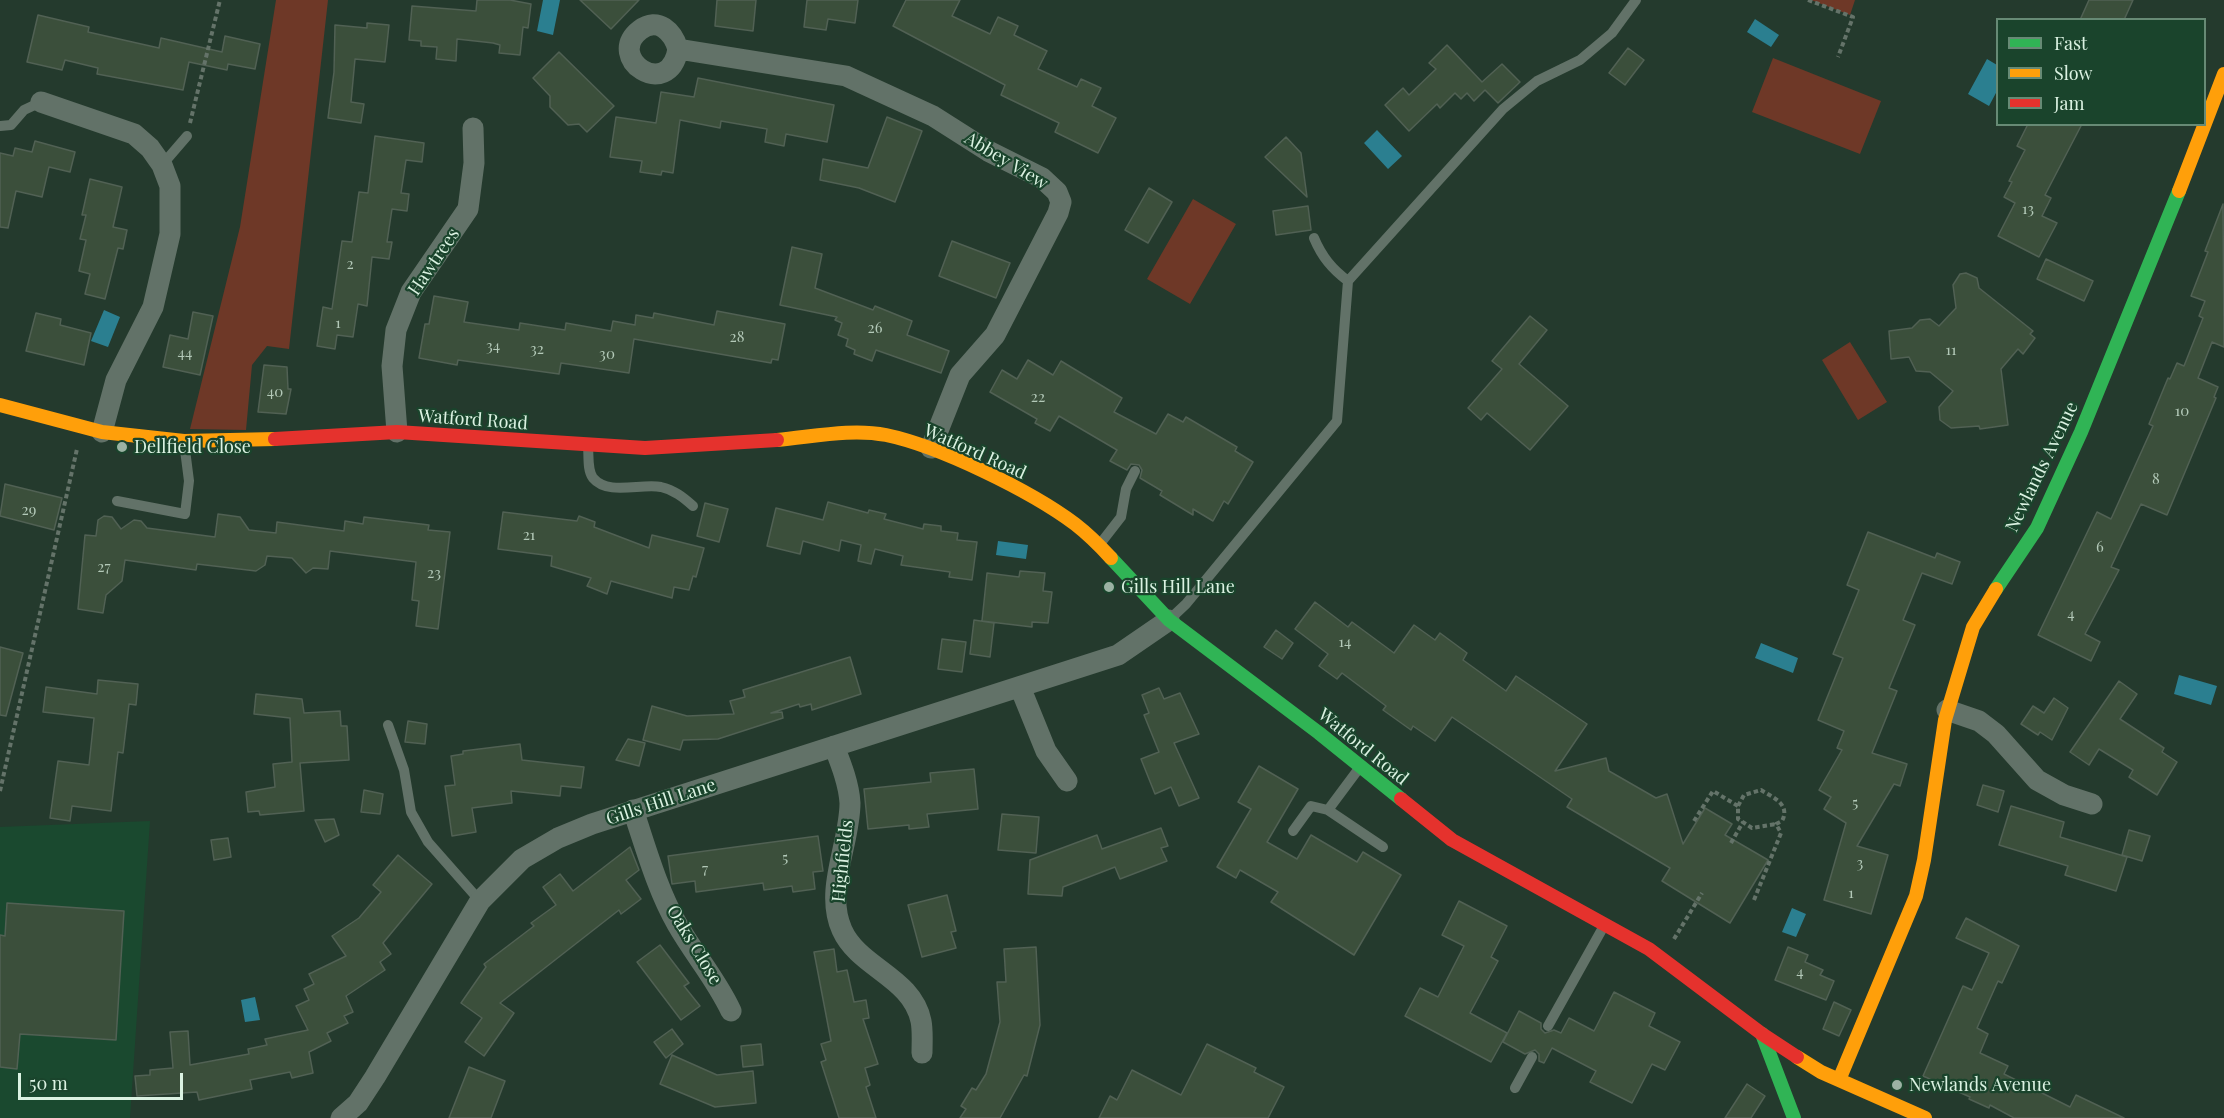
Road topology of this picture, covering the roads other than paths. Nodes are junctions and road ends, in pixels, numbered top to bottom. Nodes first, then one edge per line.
1 (1636, 0) edge
2 (678, 49) dead end
3 (2224, 74) edge
4 (41, 102) joint
5 (2206, 121) edge
6 (0, 126) edge
7 (2204, 126) edge
8 (472, 128) dead end
9 (187, 136) road end
10 (162, 165) junction
11 (1314, 238) dead end
12 (1348, 281) junction
13 (0, 405) edge
14 (92, 430) junction
15 (397, 432) junction
16 (184, 441) junction
17 (588, 446) junction
18 (931, 448) junction
19 (1136, 471) dead end
20 (117, 501) dead end
21 (693, 506) dead end
22 (1099, 545) junction
23 (1169, 620) junction
24 (1020, 687) junction
25 (1947, 710) junction
26 (388, 725) dead end
27 (834, 746) junction
28 (1360, 767) junction
29 (1067, 781) dead end
30 (2092, 804) dead end
31 (633, 810) junction
32 (1328, 810) junction
33 (1293, 831) dead end
34 (1383, 847) dead end
35 (480, 901) junction
36 (1605, 923) junction
37 (731, 1011) dead end
38 (1548, 1026) dead end
39 (1762, 1034) junction
40 (922, 1053) dead end
41 (1532, 1057) dead end
42 (1821, 1072) junction
43 (1839, 1080) junction
44 (1515, 1088) dead end
45 (363, 1111) edge
46 (1793, 1114) edge
47 (341, 1118) edge
48 (1925, 1118) edge

1 - 12 lane
2 - 18 street, Abbey View
3 - 5 main road, Newlands Avenue
4 - 6 lane
4 - 10 street
7 - 25 main road, Newlands Avenue
8 - 15 street, Hawtrees
9 - 10 lane
10 - 14 street
11 - 12 lane
12 - 23 lane
13 - 14 main road, Watford Road
14 - 16 main road, Watford Road
15 - 16 main road, Watford Road
15 - 17 main road, Watford Road
16 - 20 lane
17 - 18 main road, Watford Road
17 - 21 lane
18 - 22 main road, Watford Road
19 - 22 lane
22 - 23 main road, Watford Road
23 - 24 street, Gills Hill Lane
23 - 28 main road, Watford Road
24 - 27 street, Gills Hill Lane
24 - 29 street
25 - 30 street
25 - 43 main road, Newlands Avenue
26 - 35 lane
27 - 31 street, Gills Hill Lane
27 - 40 street, Highfields
28 - 32 lane
28 - 36 main road, Watford Road
31 - 35 street, Gills Hill Lane
31 - 37 street, Oaks Close
32 - 33 lane
32 - 34 lane
35 - 45 street, Gills Hill Lane
36 - 38 lane
36 - 39 main road, Watford Road
39 - 42 main road, Watford Road
39 - 46 main road
41 - 44 lane
42 - 43 main road, Watford Road
42 - 46 main road
43 - 48 main road, Watford Road
45 - 47 street, Gills Hill Lane

